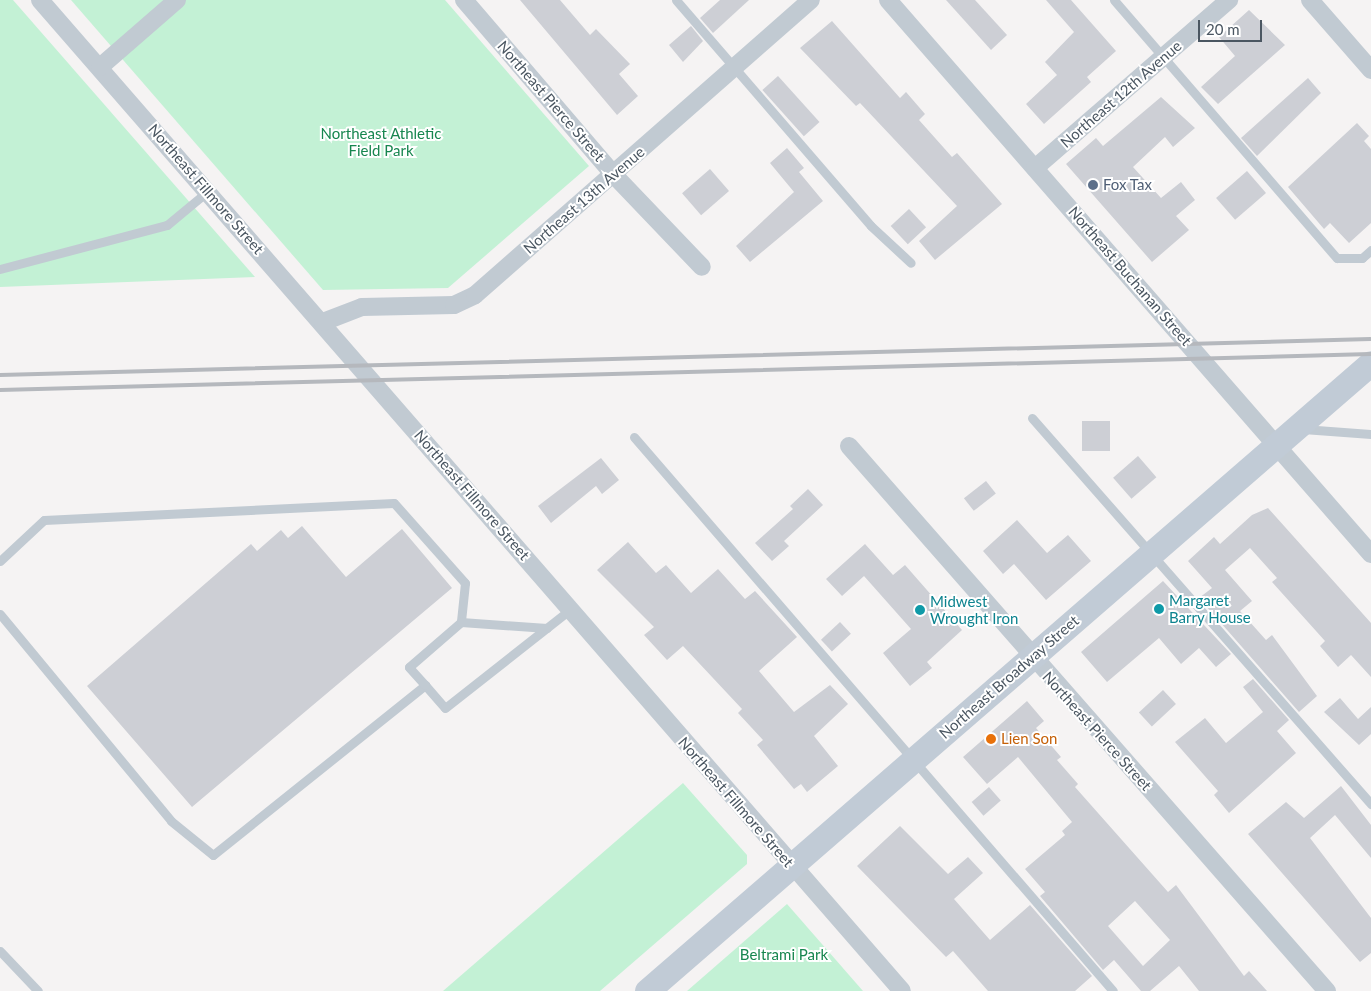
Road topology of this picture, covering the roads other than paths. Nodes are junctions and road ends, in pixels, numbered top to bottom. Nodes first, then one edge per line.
1 (40, 0) edge
2 (177, 0) edge
3 (464, 0) edge
4 (676, 0) edge
5 (811, 0) edge
6 (888, 0) edge
7 (1114, 0) edge
8 (1229, 0) edge
9 (1310, 0) edge
10 (1164, 56) junction
11 (100, 67) junction
12 (735, 68) junction
13 (1371, 70) edge
14 (1036, 168) junction
15 (614, 175) junction
16 (208, 191) junction
17 (1371, 250) edge
18 (911, 263) dead end
19 (702, 267) dead end
20 (0, 269) edge
21 (323, 322) junction
22 (1371, 363) edge
23 (1032, 418) dead end
24 (1295, 428) junction
25 (1371, 434) edge
26 (634, 438) dead end
27 (1276, 445) junction
28 (849, 446) dead end
29 (1151, 553) junction
30 (1371, 554) edge
31 (0, 561) edge
32 (571, 609) junction
33 (0, 614) edge
34 (461, 622) junction
35 (547, 628) junction
36 (1032, 657) junction
37 (425, 684) junction
38 (913, 760) junction
39 (1371, 804) edge
40 (792, 866) junction
41 (0, 951) edge
42 (38, 991) edge
43 (647, 991) edge
44 (902, 991) edge
45 (1113, 991) edge
46 (1327, 991) edge

1 - 11 street, Northeast Fillmore Street
2 - 11 street
3 - 15 street, Northeast Pierce Street
4 - 12 lane
5 - 12 street, Northeast 13th Avenue
6 - 14 street, Northeast Buchanan Street
7 - 10 lane
8 - 10 street, Northeast 12th Avenue
9 - 13 street
10 - 14 street, Northeast 12th Avenue
10 - 17 lane
11 - 16 street, Northeast Fillmore Street
12 - 15 street, Northeast 13th Avenue
12 - 18 lane
14 - 27 street, Northeast Buchanan Street
15 - 19 street, Northeast Pierce Street
15 - 21 street, Northeast 13th Avenue
16 - 20 lane
16 - 21 street, Northeast Fillmore Street
21 - 32 street, Northeast Fillmore Street
22 - 24 main road, Northeast Broadway Street
23 - 29 lane
24 - 25 lane
24 - 27 main road, Northeast Broadway Street
26 - 38 lane
27 - 29 main road, Northeast Broadway Street
27 - 30 street, Northeast Buchanan Street
28 - 36 street, Northeast Pierce Street
29 - 36 main road, Northeast Broadway Street
29 - 39 lane
31 - 34 lane
32 - 35 lane
32 - 40 street, Northeast Fillmore Street
33 - 37 lane
34 - 35 lane
34 - 37 lane
35 - 37 lane
36 - 38 main road, Northeast Broadway Street
36 - 46 street, Northeast Pierce Street
38 - 40 main road, Northeast Broadway Street
38 - 45 lane
40 - 43 main road, Northeast Broadway Street
40 - 44 street, Northeast Fillmore Street
41 - 42 lane

